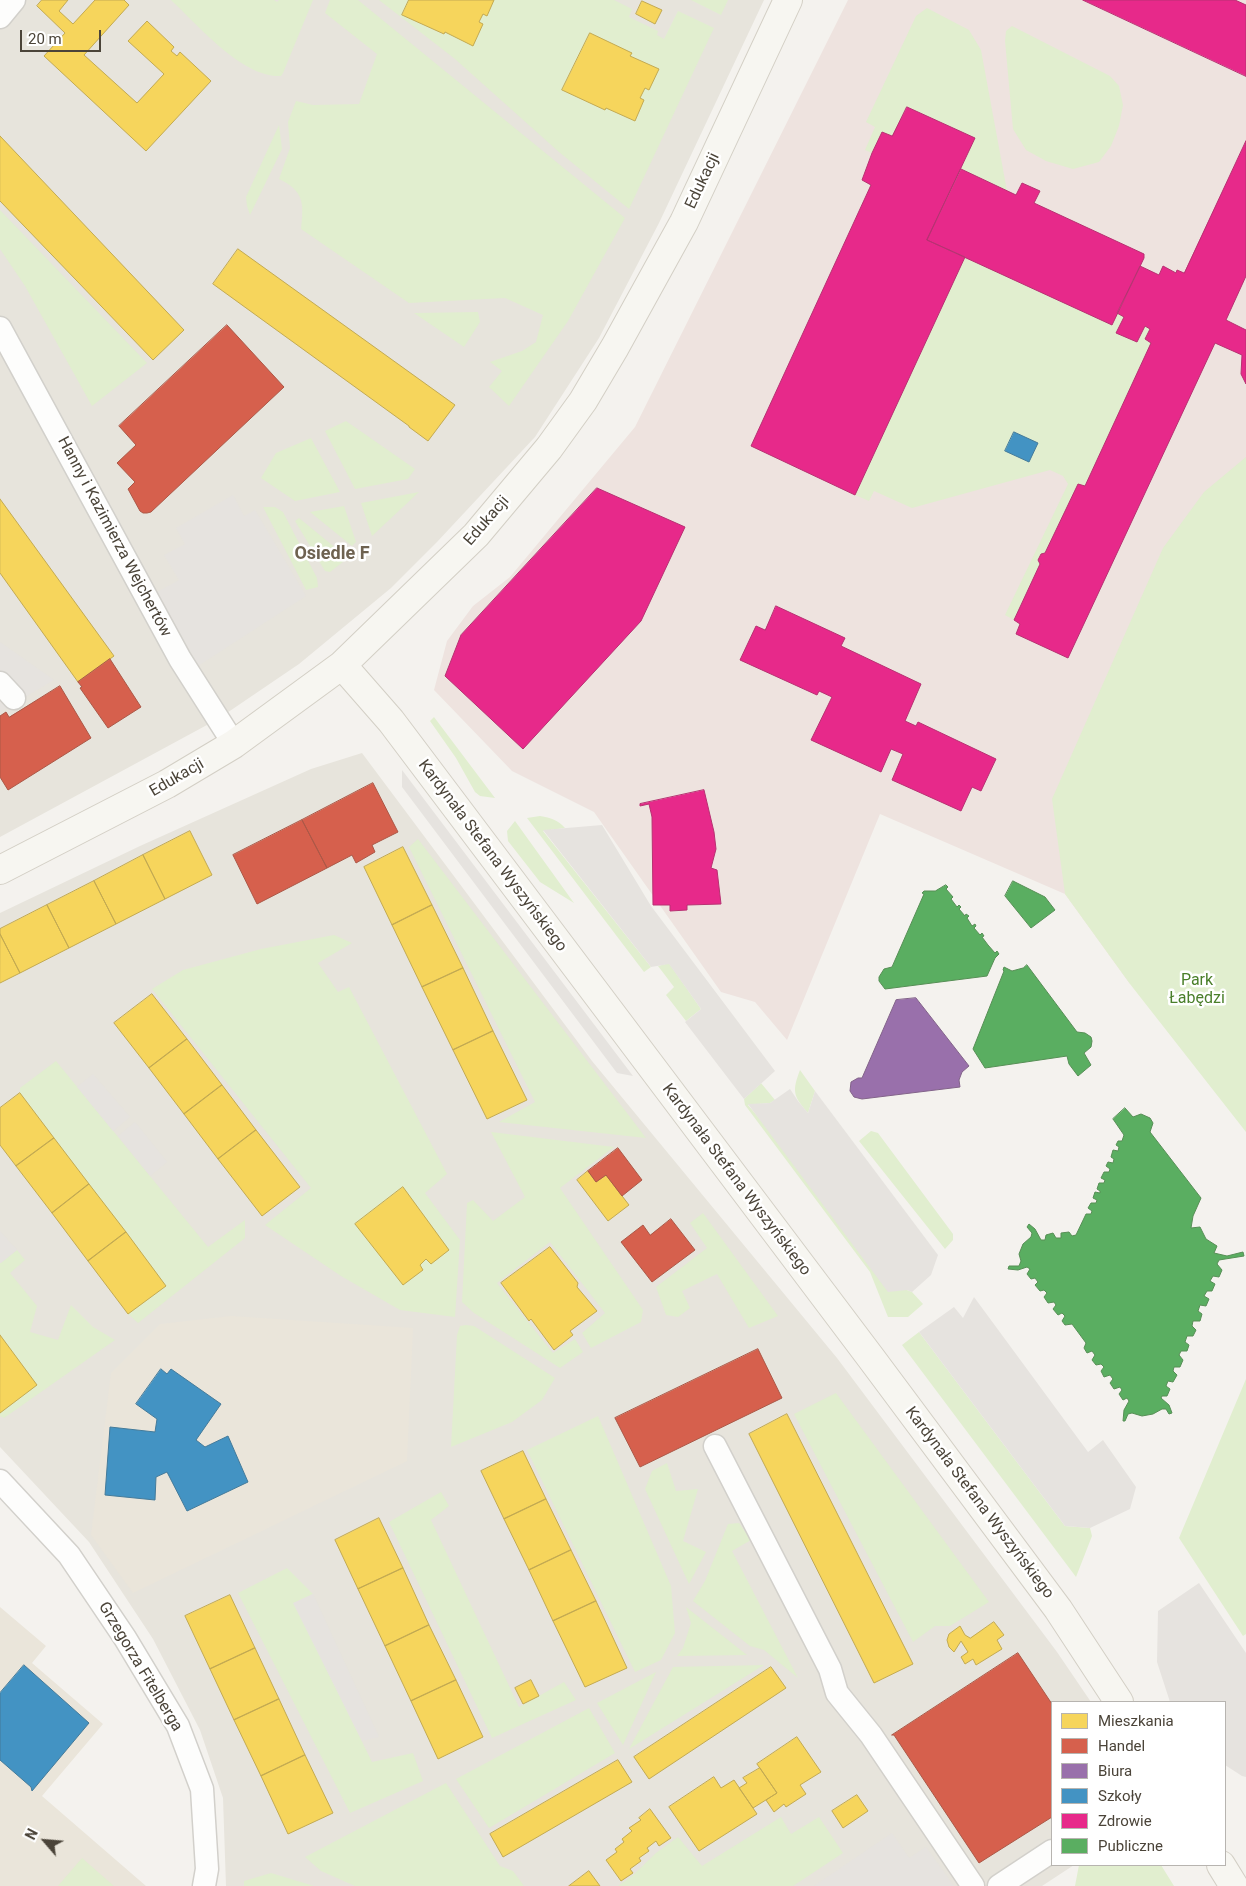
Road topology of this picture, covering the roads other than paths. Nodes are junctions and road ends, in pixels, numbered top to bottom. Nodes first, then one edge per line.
1 (14, 0) edge
2 (788, 0) edge
3 (0, 17) edge
4 (0, 328) edge
5 (342, 665) junction
6 (234, 744) junction
7 (0, 870) edge
8 (715, 1446) dead end
9 (0, 1481) edge
10 (1118, 1701) edge
11 (1051, 1851) edge
12 (1222, 1866) edge
13 (204, 1886) edge
14 (973, 1886) edge
15 (999, 1886) edge
16 (1234, 1886) edge

1 - 3 street
2 - 5 street, Edukacji
4 - 6 street, Hanny i Kazimierza Wejchertów
5 - 6 street, Edukacji
5 - 10 street, Kardynała Stefana Wyszyńskiego
6 - 7 street, Edukacji
8 - 14 street
9 - 13 street, Grzegorza Fitelberga
11 - 15 street
12 - 16 street

